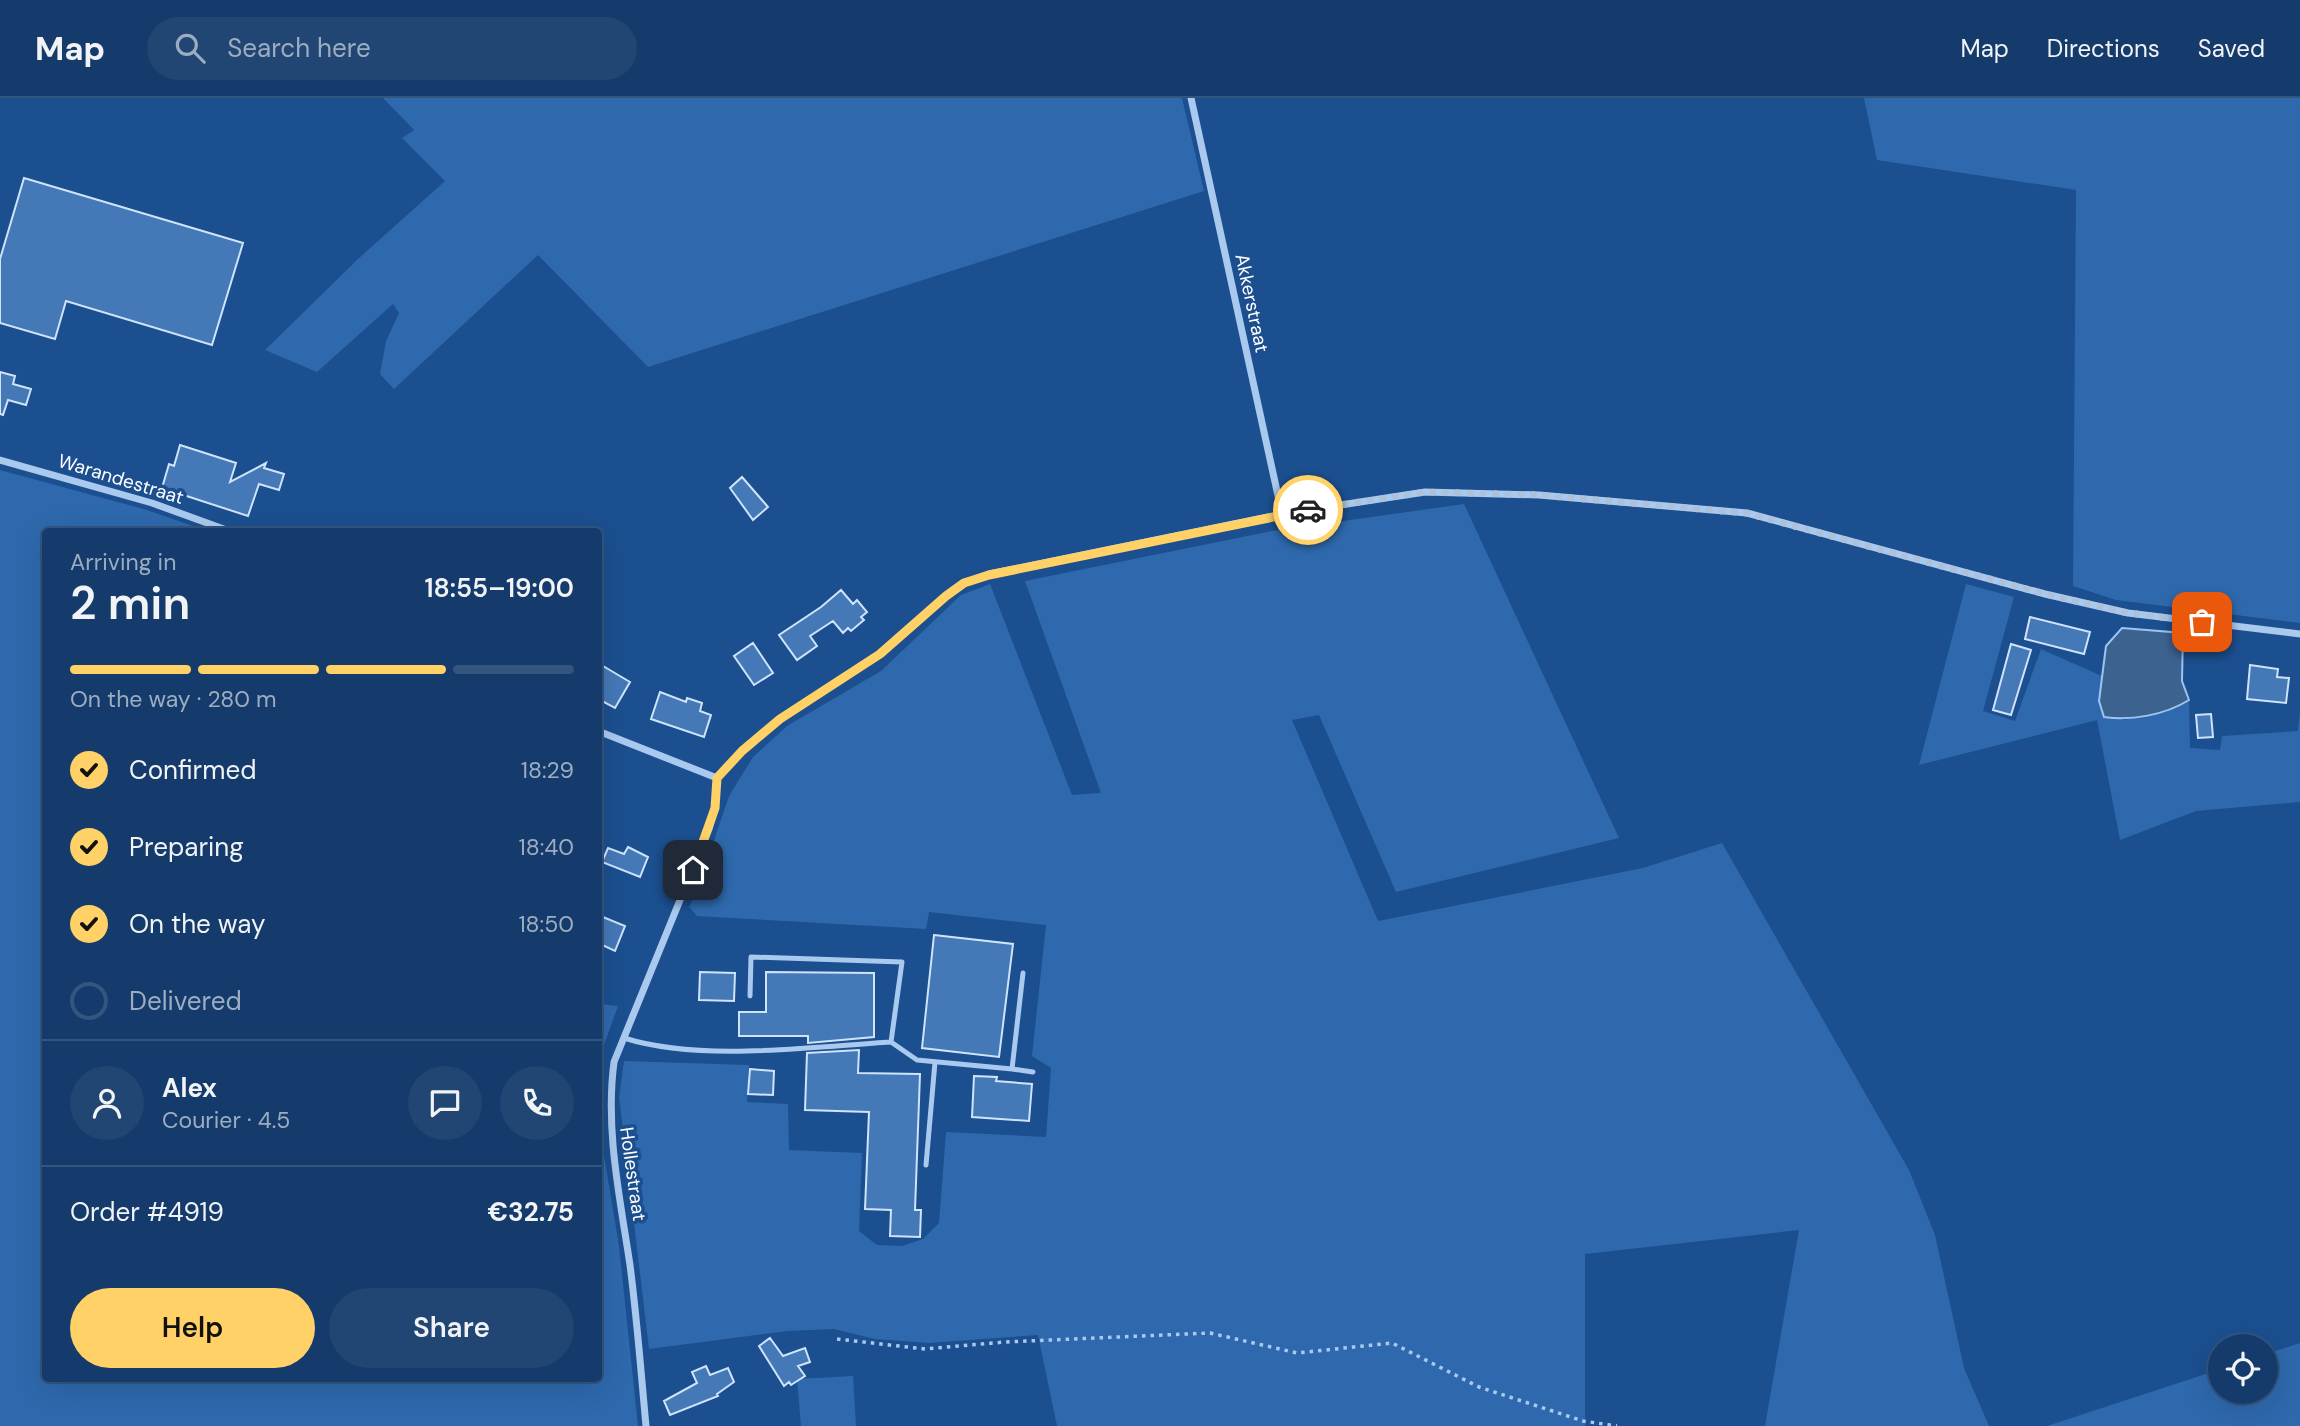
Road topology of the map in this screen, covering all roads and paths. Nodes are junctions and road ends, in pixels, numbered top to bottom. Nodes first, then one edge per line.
1 (1191, 98) edge
2 (0, 460) edge
3 (1282, 514) junction
4 (221, 528) edge
5 (2300, 634) edge
6 (602, 734) edge
7 (717, 778) junction
8 (1023, 973) dead end
9 (750, 996) dead end
10 (624, 1038) junction
11 (891, 1042) junction
12 (935, 1062) junction
13 (1012, 1069) junction
14 (1033, 1072) dead end
15 (926, 1165) dead end
16 (837, 1339) dead end
17 (646, 1426) edge
18 (1618, 1426) edge

1 - 3 street, Akkerstraat
2 - 4 street, Warandestraat
3 - 5 street
3 - 7 street
6 - 7 street
7 - 10 street, Hollestraat
8 - 13 lane
9 - 11 lane
10 - 11 lane
10 - 17 street, Hollestraat
11 - 12 lane
12 - 13 lane
12 - 15 lane
13 - 14 lane
16 - 18 path

